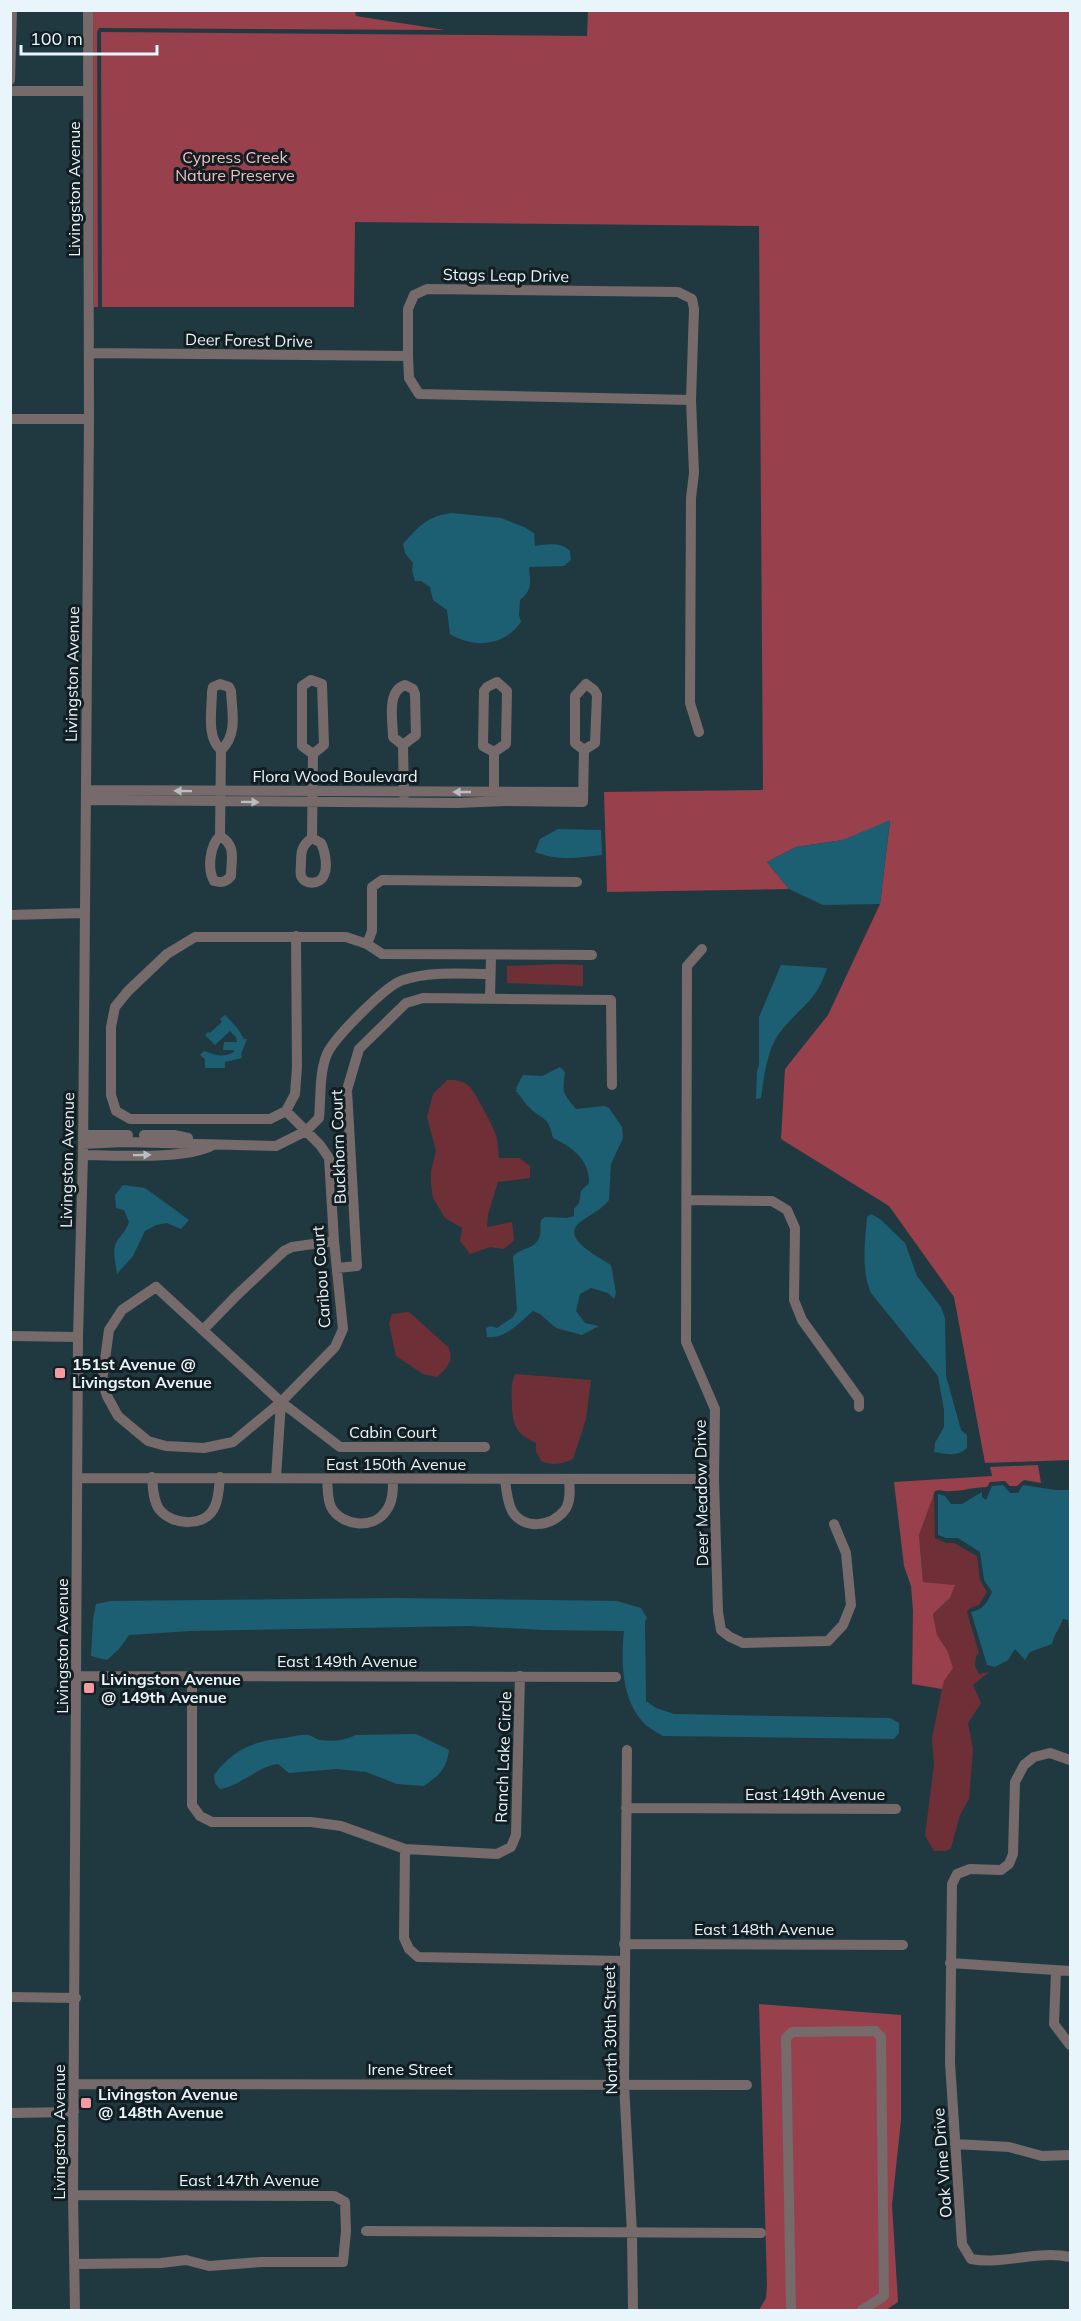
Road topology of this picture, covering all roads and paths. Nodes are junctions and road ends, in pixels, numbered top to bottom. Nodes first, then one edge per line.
1 (12, 10) edge
2 (88, 10) edge
3 (10, 80) edge
4 (10, 91) edge
5 (88, 91) junction
6 (89, 353) junction
7 (408, 356) junction
8 (692, 400) junction
9 (10, 419) edge
10 (89, 419) junction
11 (699, 732) dead end
12 (403, 745) junction
13 (221, 750) junction
14 (584, 750) junction
15 (494, 752) junction
16 (313, 754) junction
17 (86, 795) junction
18 (404, 796) junction
19 (220, 797) junction
20 (311, 797) junction
21 (494, 797) junction
22 (220, 837) dead end
23 (312, 838) dead end
24 (577, 882) dead end
25 (84, 913) junction
26 (10, 915) edge
27 (296, 936) junction
28 (367, 944) junction
29 (702, 949) dead end
30 (592, 955) dead end
31 (491, 956) junction
32 (490, 974) junction
33 (489, 998) junction
34 (612, 1085) dead end
35 (286, 1111) junction
36 (306, 1131) junction
37 (83, 1144) junction
38 (214, 1145) junction
39 (687, 1200) junction
40 (334, 1241) junction
41 (337, 1268) junction
42 (203, 1330) junction
43 (10, 1336) edge
44 (78, 1337) junction
45 (281, 1402) junction
46 (859, 1407) dead end
47 (485, 1447) dead end
48 (152, 1477) junction
49 (220, 1477) junction
50 (78, 1478) junction
51 (276, 1478) junction
52 (327, 1479) junction
53 (505, 1479) junction
54 (714, 1479) junction
55 (393, 1480) junction
56 (570, 1480) junction
57 (834, 1524) dead end
58 (77, 1676) junction
59 (520, 1676) junction
60 (192, 1677) junction
61 (616, 1677) dead end
62 (627, 1750) dead end
63 (1071, 1760) edge
64 (626, 1808) junction
65 (896, 1809) dead end
66 (405, 1849) junction
67 (624, 1944) junction
68 (903, 1945) dead end
69 (624, 1961) junction
70 (950, 1963) junction
71 (1056, 1971) junction
72 (1071, 1971) edge
73 (10, 1997) edge
74 (76, 1998) junction
75 (1071, 2045) edge
76 (74, 2084) junction
77 (624, 2084) junction
78 (747, 2085) dead end
79 (74, 2112) junction
80 (10, 2113) edge
81 (955, 2144) junction
82 (1071, 2155) edge
83 (73, 2195) junction
84 (366, 2231) dead end
85 (632, 2233) junction
86 (761, 2233) dead end
87 (1071, 2257) edge
88 (75, 2264) junction
89 (75, 2310) edge
90 (633, 2310) edge
91 (791, 2310) edge
92 (862, 2310) edge

1 - 3 street
2 - 5 street, Livingston Avenue
4 - 5 street
5 - 6 street, Livingston Avenue
6 - 7 street, Deer Forest Drive
6 - 10 street, Livingston Avenue
7 - 8 street, Stags Leap Drive
7 - 8 street, Stags Leap Drive
8 - 11 street, Stags Leap Drive
9 - 10 street
10 - 17 street, Livingston Avenue
12 - 12 street
12 - 18 street
13 - 13 street
13 - 19 street
14 - 14 street
14 - 21 street, Flora Wood Boulevard
15 - 15 street
15 - 21 street
16 - 16 street
16 - 20 street
17 - 19 street, Flora Wood Boulevard
17 - 25 street, Livingston Avenue
18 - 20 street, Flora Wood Boulevard
18 - 21 street, Flora Wood Boulevard
19 - 20 street, Flora Wood Boulevard
19 - 22 street
20 - 23 street
24 - 28 street
25 - 26 street
25 - 37 street, Livingston Avenue
27 - 28 street
27 - 35 street
27 - 35 street
28 - 31 street
29 - 39 street, Deer Meadow Drive
30 - 31 street
31 - 32 street
32 - 33 street
32 - 36 street
33 - 34 street, Buckhorn Court
33 - 41 street, Buckhorn Court
35 - 36 street, Caribou Court
36 - 38 street
36 - 40 street, Caribou Court
37 - 38 street
37 -> 38 street
37 - 44 street, Livingston Avenue
39 - 46 street
39 - 54 street, Deer Meadow Drive
40 - 41 street, Caribou Court
40 - 42 street
41 - 45 street, Caribou Court
42 - 45 street, Cabin Court
42 - 45 street, Caribou Court
43 - 44 street
44 - 50 street, Livingston Avenue
45 - 47 street, Cabin Court
45 - 51 street
48 - 49 street, East 150th Avenue
48 - 49 street
48 - 50 street, East 150th Avenue
49 - 51 street, East 150th Avenue
50 - 58 street, Livingston Avenue
51 - 52 street, East 150th Avenue
52 - 55 street, East 150th Avenue
52 - 55 street
53 - 55 street, East 150th Avenue
53 - 56 street, East 150th Avenue
53 - 56 street
54 - 56 street, East 150th Avenue
54 - 57 street, Deer Meadow Drive
58 - 60 street, East 149th Avenue
58 - 74 street, Livingston Avenue
59 - 60 street, East 149th Avenue
59 - 61 street, East 149th Avenue
59 - 66 street, Ranch Lake Circle
60 - 66 street, Ranch Lake Circle
62 - 64 street, North 30th Street
63 - 70 street, Oak Vine Drive
64 - 65 street, East 149th Avenue
64 - 67 street, North 30th Street
66 - 69 street
67 - 68 street, East 148th Avenue
67 - 69 street, North 30th Street
69 - 77 street, North 30th Street
70 - 71 street
70 - 81 street, Oak Vine Drive
71 - 72 street
71 - 75 street
73 - 74 street
74 - 76 street, Livingston Avenue
76 - 77 street, Irene Street
76 - 79 street, Livingston Avenue
77 - 78 street, Irene Street
77 - 85 street, North 30th Street
79 - 80 street
79 - 83 street, Livingston Avenue
81 - 82 street
81 - 87 street, Oak Vine Drive
83 - 88 street, Livingston Avenue
83 - 88 street, East 147th Avenue
84 - 85 street
85 - 86 street
85 - 90 street, North 30th Street
88 - 89 street, Livingston Avenue
91 - 92 street

